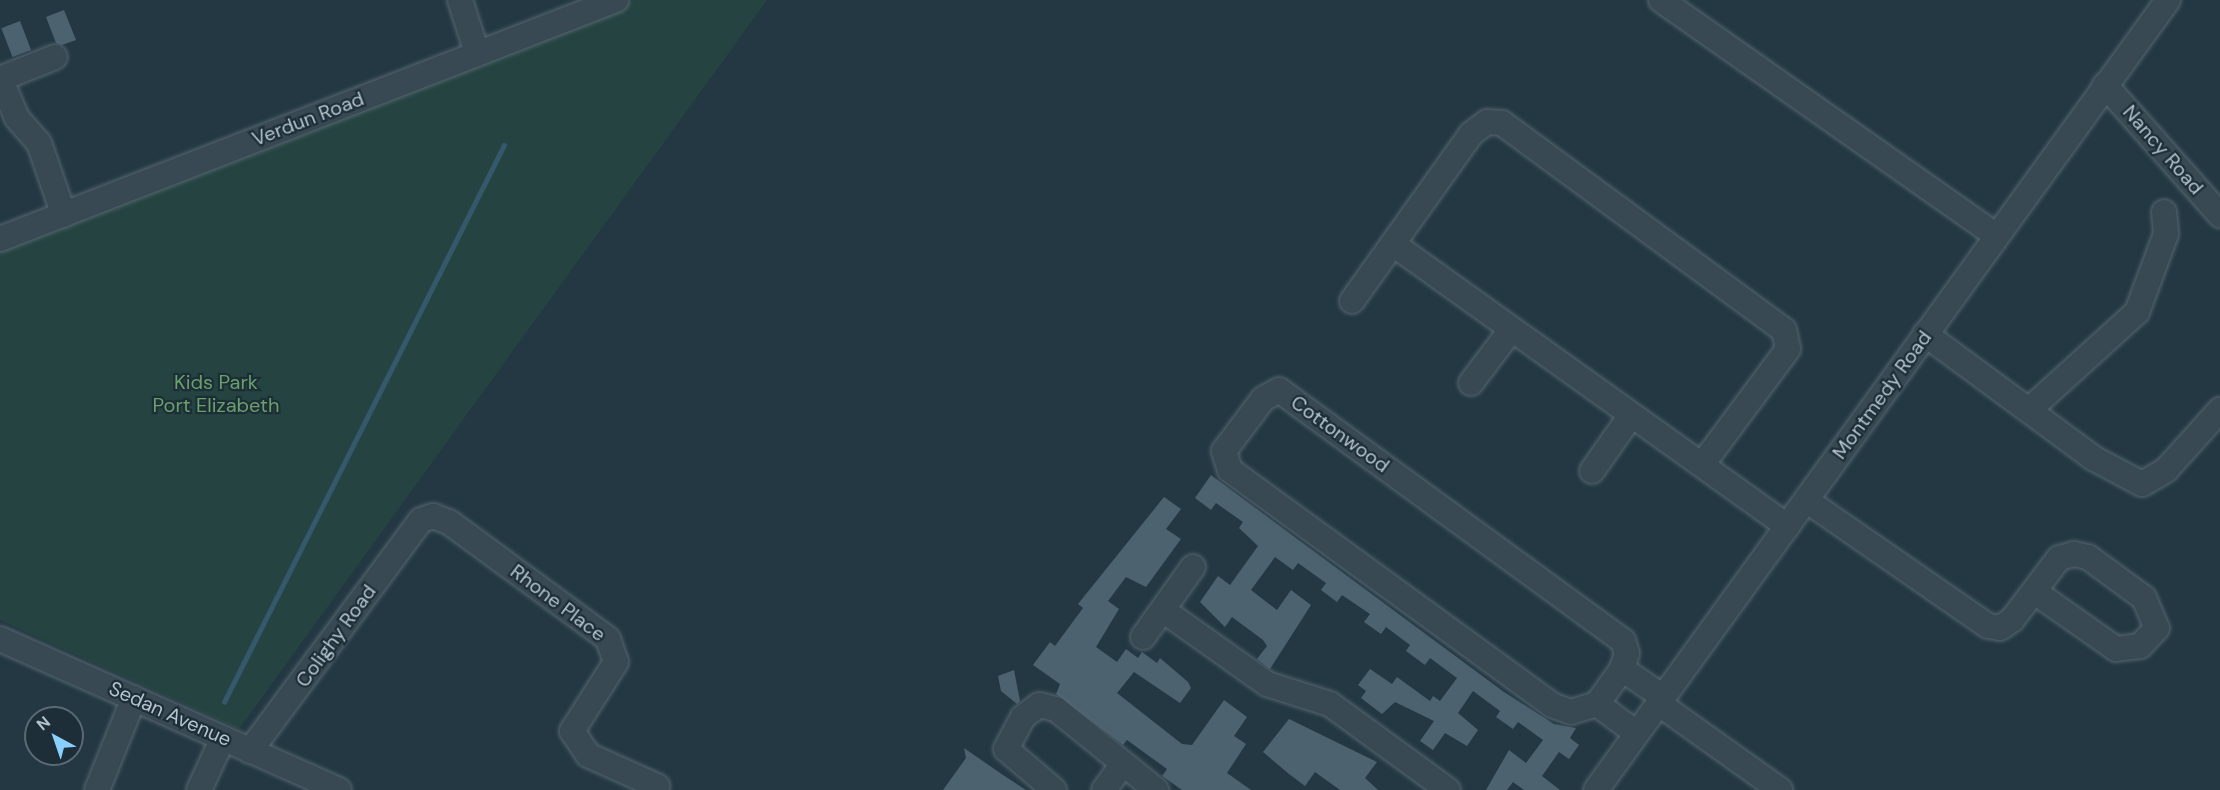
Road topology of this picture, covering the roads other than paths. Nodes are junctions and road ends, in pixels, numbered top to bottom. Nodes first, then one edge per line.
1 (460, 0) edge
2 (616, 0) edge
3 (1661, 0) edge
4 (2168, 0) edge
5 (477, 53) junction
6 (55, 57) dead end
7 (0, 79) edge
8 (2105, 85) junction
9 (2164, 212) dead end
10 (64, 214) junction
11 (2220, 215) edge
12 (1995, 235) junction
13 (0, 239) edge
14 (1393, 244) junction
15 (1352, 301) dead end
16 (1510, 330) junction
17 (1925, 334) junction
18 (1472, 383) dead end
19 (2030, 410) junction
20 (2220, 410) edge
21 (1630, 417) junction
22 (1702, 465) junction
23 (1592, 471) dead end
24 (1806, 500) junction
25 (421, 520) joint
26 (1787, 526) junction
27 (1193, 567) dead end
28 (2035, 592) junction
29 (1163, 610) junction
30 (1143, 637) dead end
31 (0, 639) edge
32 (1622, 669) junction
33 (134, 698) junction
34 (1660, 700) junction
35 (1597, 704) junction
36 (1636, 733) junction
37 (223, 738) junction
38 (250, 751) junction
39 (1123, 764) junction
40 (657, 786) dead end
41 (97, 790) edge
42 (199, 790) edge
43 (339, 790) edge
44 (1054, 790) edge
45 (1104, 790) edge
46 (1156, 790) edge
47 (1448, 790) edge
48 (1596, 790) edge
49 (1780, 790) edge

1 - 5 street
2 - 5 street, Verdun Road
3 - 12 street
4 - 8 street, Montmedy Road
5 - 10 street, Verdun Road
6 - 7 street
7 - 10 street
8 - 11 street, Nancy Road
8 - 12 street, Montmedy Road
9 - 19 street
10 - 13 street, Verdun Road
12 - 17 street, Montmedy Road
14 - 15 street
14 - 16 street
14 - 22 street
16 - 18 street
16 - 21 street
17 - 19 street
17 - 24 street, Montmedy Road
19 - 20 street
21 - 22 street
21 - 23 street
22 - 26 street
24 - 26 street, Montmedy Road
24 - 28 street
25 - 38 street, Colighy Road
25 - 40 street, Rhone Place
26 - 34 street, Montmedy Road
27 - 29 street
28 - 28 street
29 - 30 street
29 - 47 street
31 - 33 street, Sedan Avenue
32 - 34 street
32 - 35 street
32 - 35 street, Cottonwood
33 - 37 street, Sedan Avenue
33 - 41 street
34 - 36 street, Montmedy Road
34 - 49 street
35 - 36 street
36 - 48 street, Montmedy Road
37 - 38 street, Sedan Avenue
37 - 42 street
38 - 43 street, Sedan Avenue
39 - 44 street
39 - 45 street
39 - 46 street

